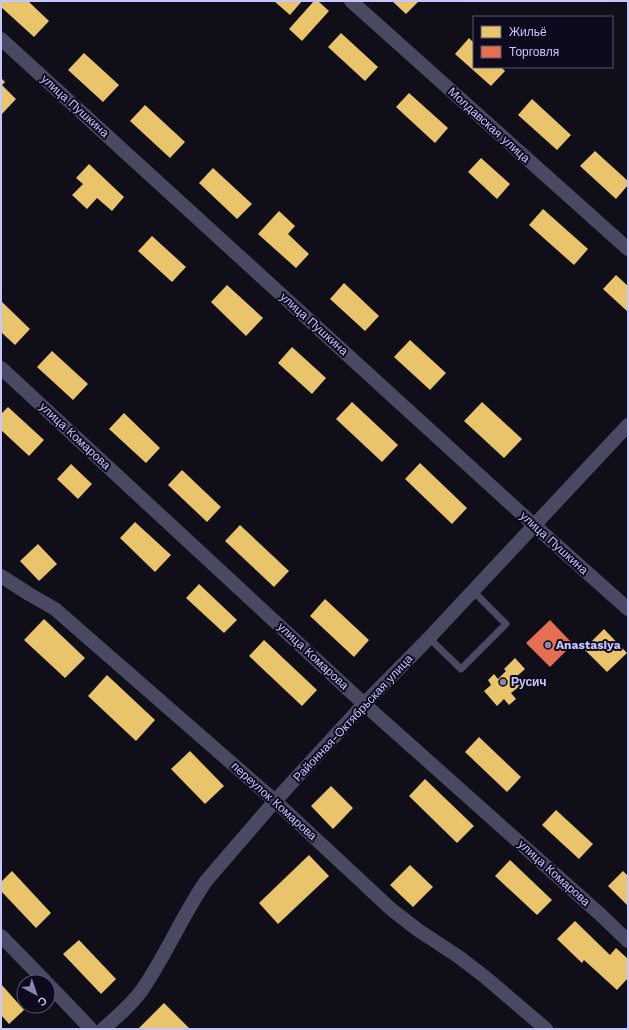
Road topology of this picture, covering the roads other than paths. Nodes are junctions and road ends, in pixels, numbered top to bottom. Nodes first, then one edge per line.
1 (351, 1) edge
2 (1, 39) edge
3 (628, 249) edge
4 (1, 368) edge
5 (628, 425) edge
6 (534, 526) junction
7 (1, 576) edge
8 (473, 591) junction
9 (628, 609) edge
10 (429, 638) junction
11 (364, 704) junction
12 (275, 801) junction
13 (1, 936) edge
14 (628, 941) edge
15 (38, 974) edge
16 (56, 992) edge
17 (91, 1029) edge
18 (103, 1029) edge
19 (546, 1029) edge

1 - 3 street, Молдавская улица
2 - 6 street, улица Пушкина
4 - 11 street, улица Комарова
5 - 6 street, Районная-Октябрьская улица
6 - 8 street, Районная-Октябрьская улица
6 - 9 street, улица Пушкина
7 - 12 street, переулок Комарова
8 - 10 street, Районная-Октябрьская улица
8 - 10 lane
10 - 11 street, Районная-Октябрьская улица
11 - 12 street, Районная-Октябрьская улица
11 - 14 street, улица Комарова
12 - 18 street, Районная-Октябрьская улица
12 - 19 street, переулок Комарова
13 - 15 street
16 - 17 street

